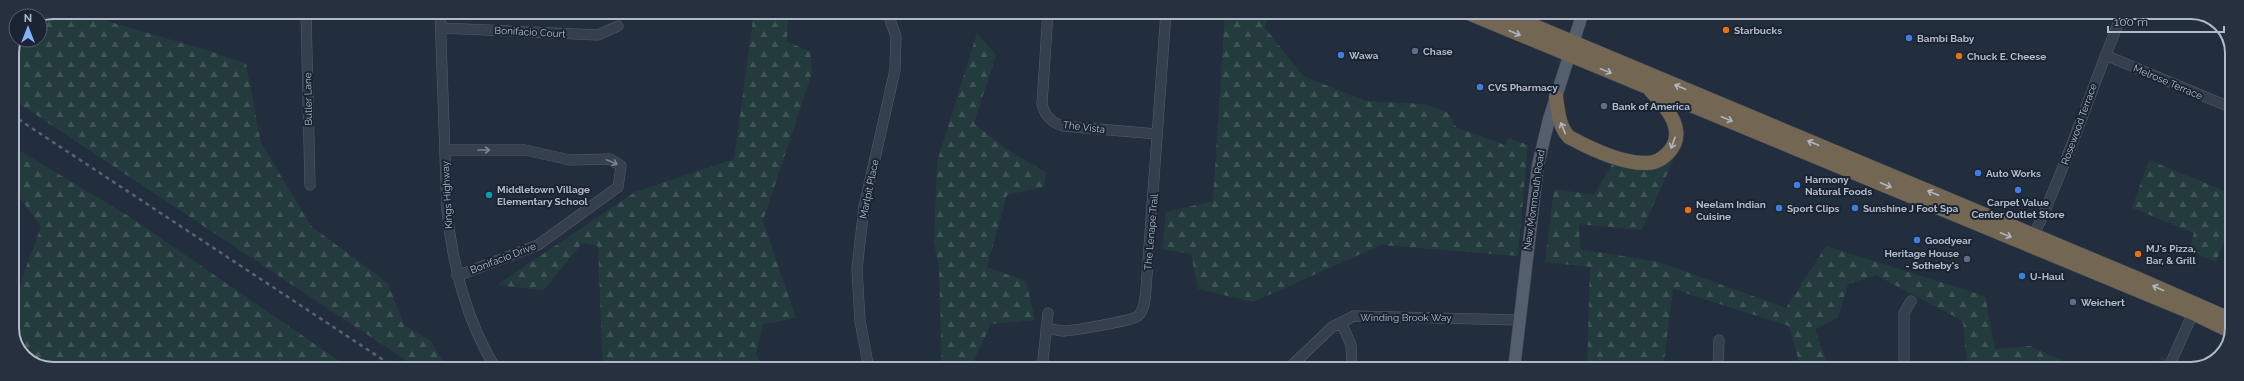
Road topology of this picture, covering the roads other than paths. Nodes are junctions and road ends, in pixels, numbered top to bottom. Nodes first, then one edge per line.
1 (306, 19) edge
2 (440, 19) edge
3 (890, 19) edge
4 (1048, 19) edge
5 (1165, 19) edge
6 (1483, 19) edge
7 (1518, 19) edge
8 (1530, 19) edge
9 (1581, 19) edge
10 (2119, 19) edge
11 (618, 26) dead end
12 (441, 28) junction
13 (1539, 28) junction
14 (1574, 42) junction
15 (2105, 55) junction
16 (1570, 56) junction
17 (1646, 87) junction
18 (1556, 98) junction
19 (2225, 105) edge
20 (1157, 134) junction
21 (445, 150) junction
22 (310, 185) dead end
23 (2034, 235) junction
24 (457, 276) junction
25 (1911, 301) dead end
26 (1048, 313) dead end
27 (2193, 314) junction
28 (2225, 317) edge
29 (1519, 320) junction
30 (1341, 322) junction
31 (1046, 329) junction
32 (2225, 329) edge
33 (1719, 340) dead end
34 (492, 362) edge
35 (867, 362) edge
36 (1043, 362) edge
37 (1295, 362) edge
38 (1352, 362) edge
39 (1515, 362) edge
40 (1718, 362) edge
41 (1904, 362) edge
42 (2171, 362) edge

1 - 22 street, Butler Lane
2 - 12 street, Kings Highway
3 - 35 street, Marlpit Place
4 - 20 street, The Vista
5 - 20 street, The Lenape Trail
6 -> 16 highway
7 - 13 highway
8 - 13 highway
9 - 14 main road, New Monmouth Road
10 - 15 street, Rosewood Terrace
11 - 12 street, Bonifacio Court
12 - 21 street, Kings Highway
13 - 14 highway
14 - 16 main road, New Monmouth Road
23 -> 14 highway
15 - 19 street, Melrose Terrace
15 - 23 street, Rosewood Terrace
16 -> 17 highway
16 - 18 main road, New Monmouth Road
17 -> 18 highway
17 -> 27 highway
18 - 29 main road, New Monmouth Road
20 - 31 street, The Lenape Trail
21 - 24 street, Kings Highway
21 -> 24 street, Bonifacio Drive
28 -> 23 highway
24 - 34 street, Kings Highway
25 - 41 street
26 - 31 street
27 - 32 highway
27 - 42 street
29 - 30 street, Winding Brook Way
29 - 39 main road, New Monmouth Road
30 - 37 street, Winding Brook Way
30 - 38 street
31 - 36 street
33 - 40 street

